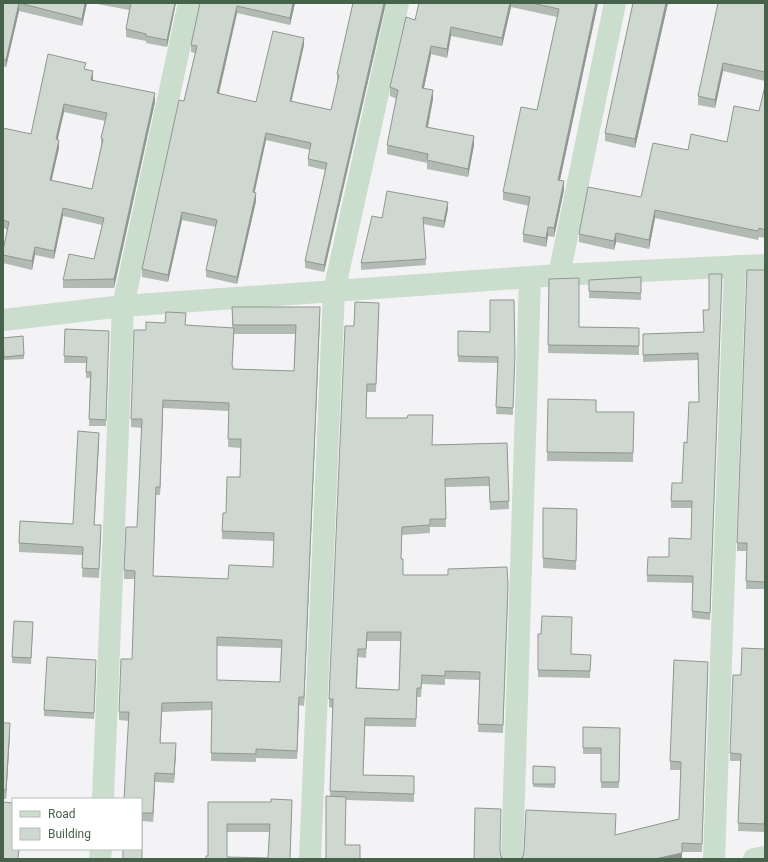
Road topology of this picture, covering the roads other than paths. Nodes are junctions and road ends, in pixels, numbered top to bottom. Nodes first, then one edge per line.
1 (189, 3) edge
2 (398, 3) edge
3 (615, 3) edge
4 (765, 265) edge
5 (735, 266) junction
6 (559, 275) junction
7 (530, 277) junction
8 (334, 290) junction
9 (123, 306) junction
10 (3, 320) edge
11 (103, 798) edge
12 (765, 857) edge
13 (310, 859) edge
14 (512, 859) edge
15 (714, 859) edge
16 (754, 859) edge

1 - 9 street
2 - 8 street
3 - 6 street
4 - 5 street
5 - 6 street
5 - 15 street
6 - 7 street
7 - 8 street
7 - 14 street
8 - 9 street
8 - 13 street
9 - 10 street
9 - 11 street
12 - 16 street

